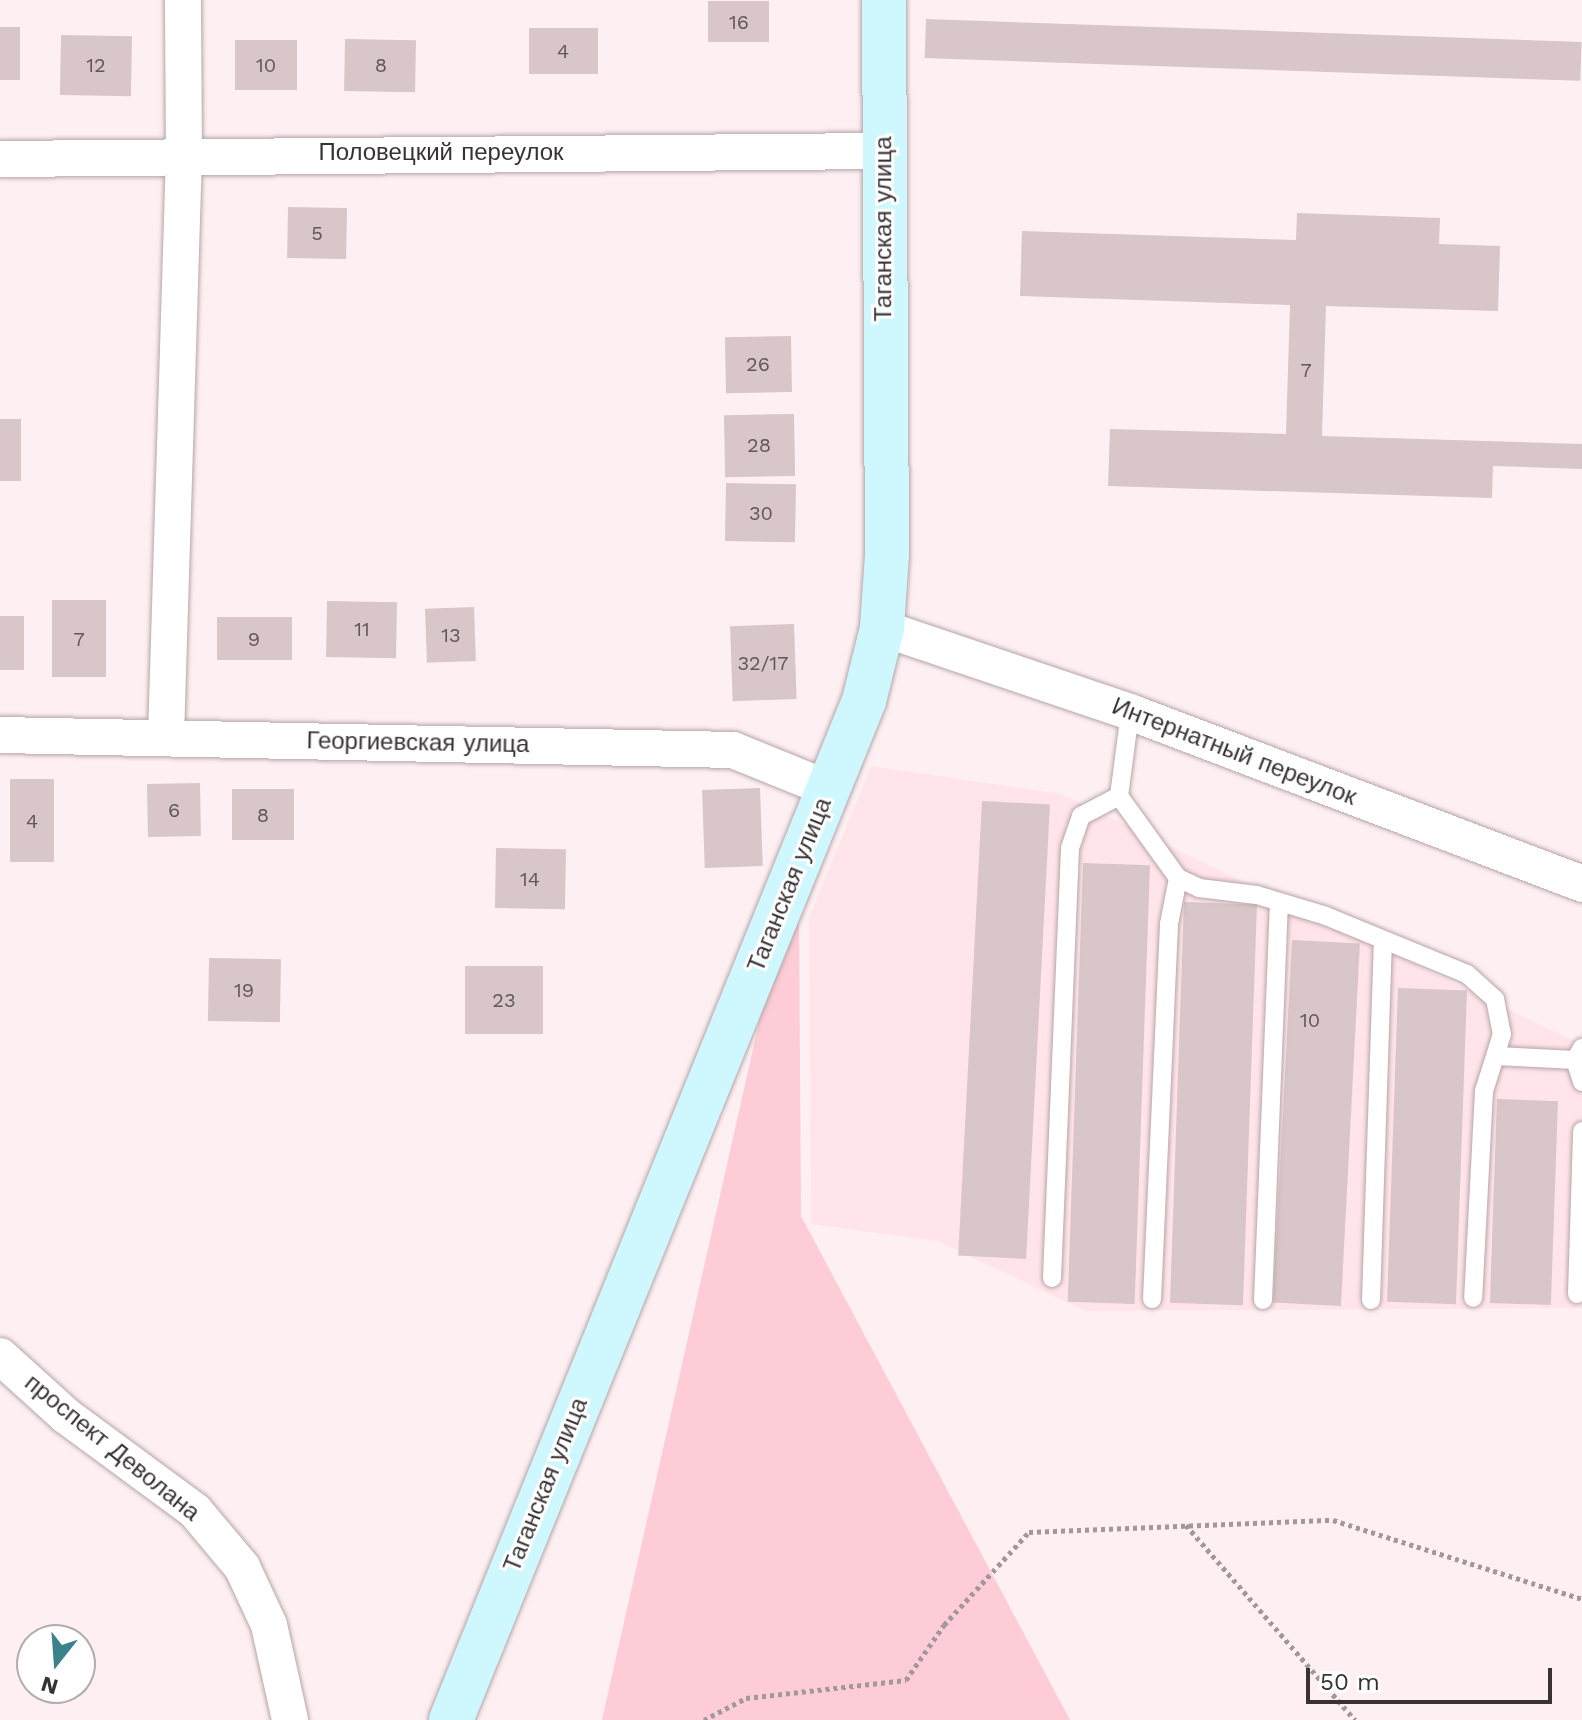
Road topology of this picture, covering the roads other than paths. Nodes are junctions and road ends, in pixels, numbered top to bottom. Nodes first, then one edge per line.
1 (183, 0) edge
2 (884, 0) edge
3 (883, 151) junction
4 (184, 155) junction
5 (0, 159) edge
6 (882, 628) junction
7 (1130, 712) junction
8 (0, 735) edge
9 (166, 737) junction
10 (829, 789) junction
11 (1119, 796) junction
12 (1178, 878) junction
13 (1582, 884) edge
14 (1279, 902) junction
15 (1383, 943) junction
16 (1579, 1054) edge
17 (1497, 1056) junction
18 (1582, 1082) edge
19 (1582, 1131) edge
20 (1052, 1278) dead end
21 (1577, 1294) dead end
22 (1473, 1298) dead end
23 (1152, 1299) dead end
24 (1263, 1300) dead end
25 (1371, 1300) dead end
26 (0, 1356) edge
27 (290, 1720) edge
28 (451, 1720) edge

1 - 4 street
2 - 3 street, Таганская улица
3 - 4 street, Половецкий переулок
3 - 6 street, Таганская улица
4 - 5 street, Половецкий переулок
4 - 9 street
6 - 7 street, Интернатный переулок
6 - 10 street, Таганская улица
7 - 11 lane
7 - 13 street, Интернатный переулок
8 - 9 street, Георгиевская улица
9 - 10 street, Георгиевская улица
10 - 28 street, Таганская улица
11 - 12 lane
11 - 20 lane
12 - 14 lane
12 - 23 lane
14 - 15 lane
14 - 24 lane
15 - 17 lane
15 - 25 lane
16 - 17 lane
16 - 18 lane
17 - 22 lane
19 - 21 lane
26 - 27 street, проспект Деволана

